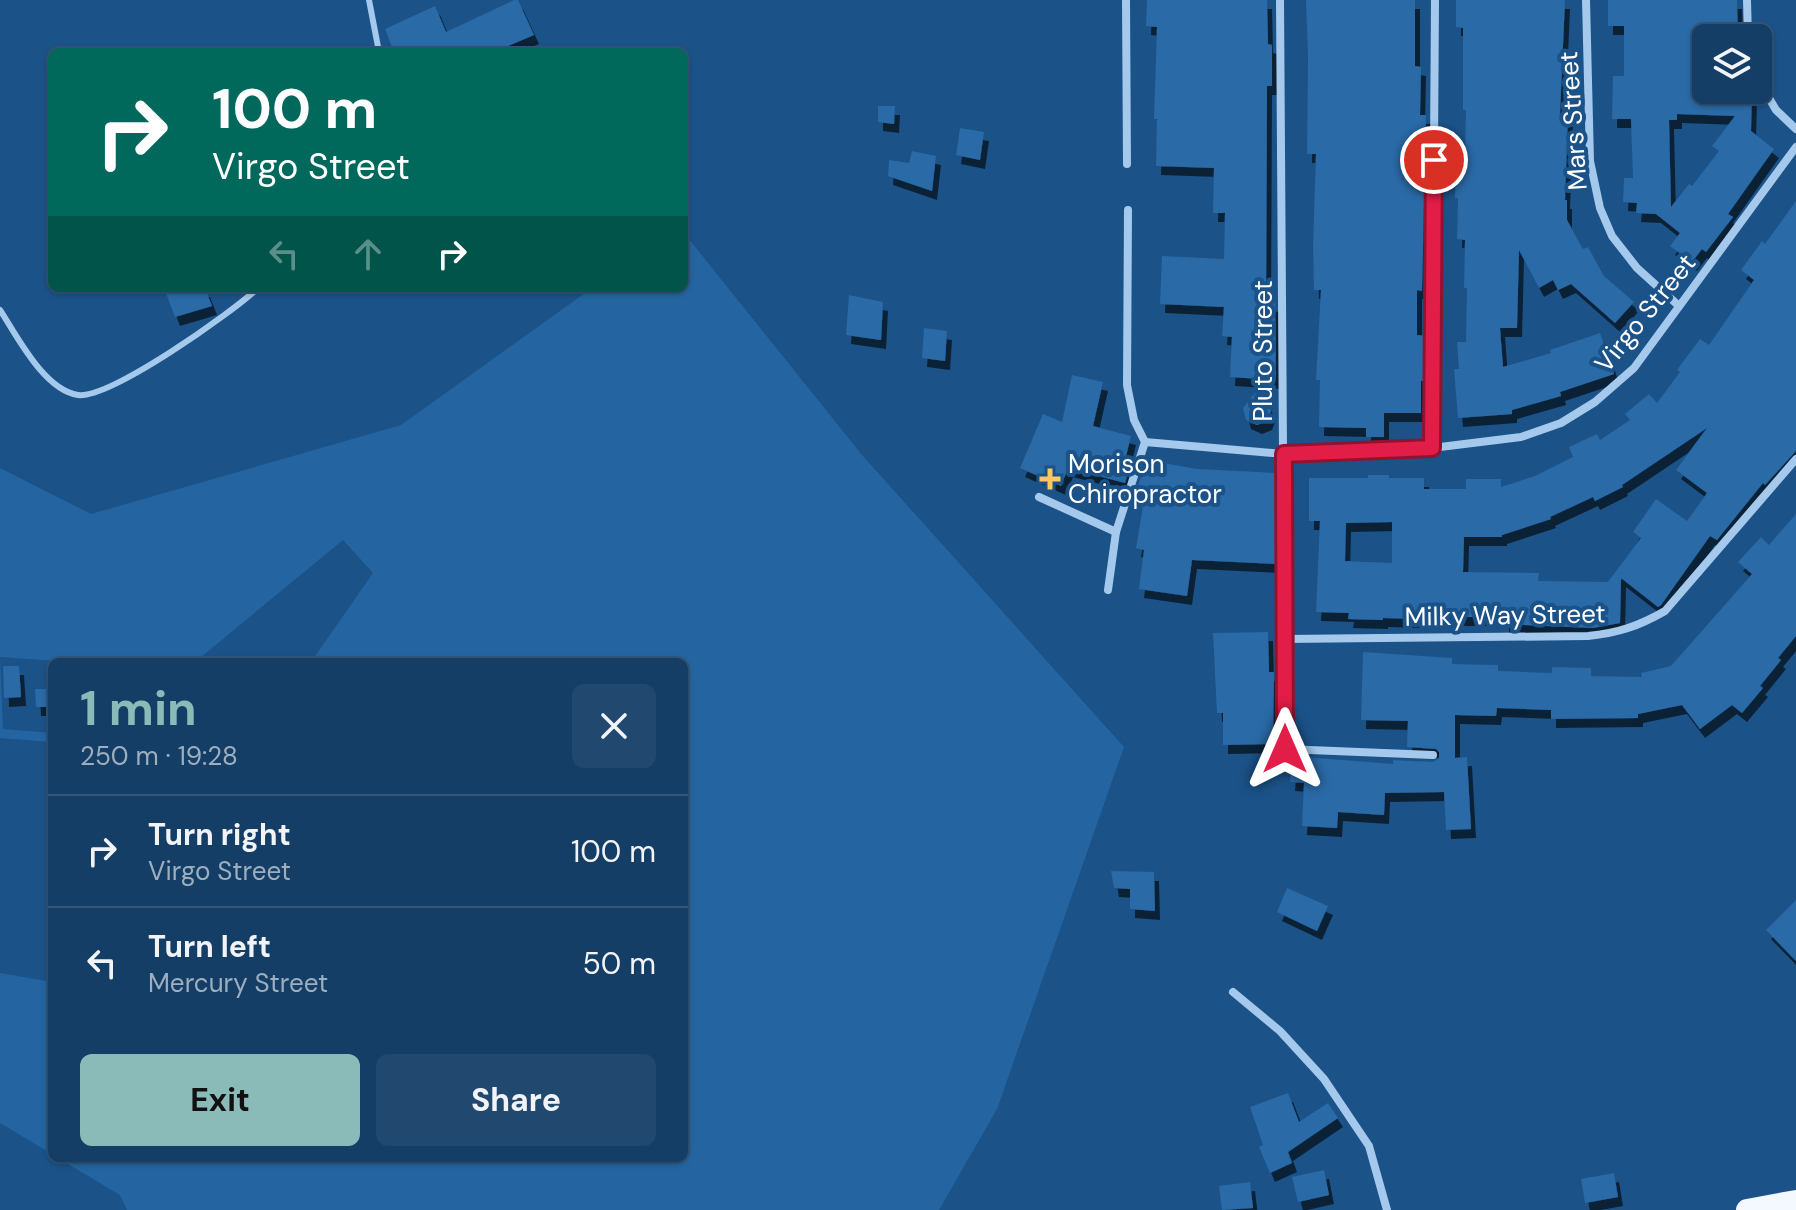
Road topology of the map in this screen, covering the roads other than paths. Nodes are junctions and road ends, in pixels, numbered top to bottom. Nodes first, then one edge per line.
1 (369, 0) edge
2 (1126, 0) edge
3 (1280, 0) edge
4 (1435, 0) edge
5 (1586, 0) edge
6 (1747, 0) edge
7 (1748, 24) edge
8 (378, 48) edge
9 (1772, 103) edge
10 (1796, 129) edge
11 (1796, 147) edge
12 (1793, 158) edge
13 (1127, 164) dead end
14 (1128, 210) dead end
15 (253, 292) edge
16 (1679, 306) junction
17 (0, 310) edge
18 (1145, 442) junction
19 (1432, 448) junction
20 (1284, 454) junction
21 (1796, 459) edge
22 (1039, 497) dead end
23 (1116, 532) junction
24 (1108, 590) dead end
25 (1284, 639) junction
26 (1433, 755) dead end
27 (1233, 992) dead end
28 (1796, 1201) edge
29 (1387, 1210) edge
30 (1747, 1210) edge

1 - 8 lane
2 - 13 street
3 - 20 street, Pluto Street
4 - 19 street
5 - 16 street, Mars Street
6 - 7 street
9 - 10 street
11 - 12 street, Virgo Street
12 - 16 street, Virgo Street
14 - 18 street
15 - 17 lane
16 - 19 street, Virgo Street
18 - 20 street, Virgo Street
18 - 23 street
19 - 20 street, Virgo Street
20 - 25 street, Pluto Street
21 - 25 street, Milky Way Street
22 - 23 street
23 - 24 street
25 - 26 street, Pluto Street
27 - 29 street
28 - 30 highway

